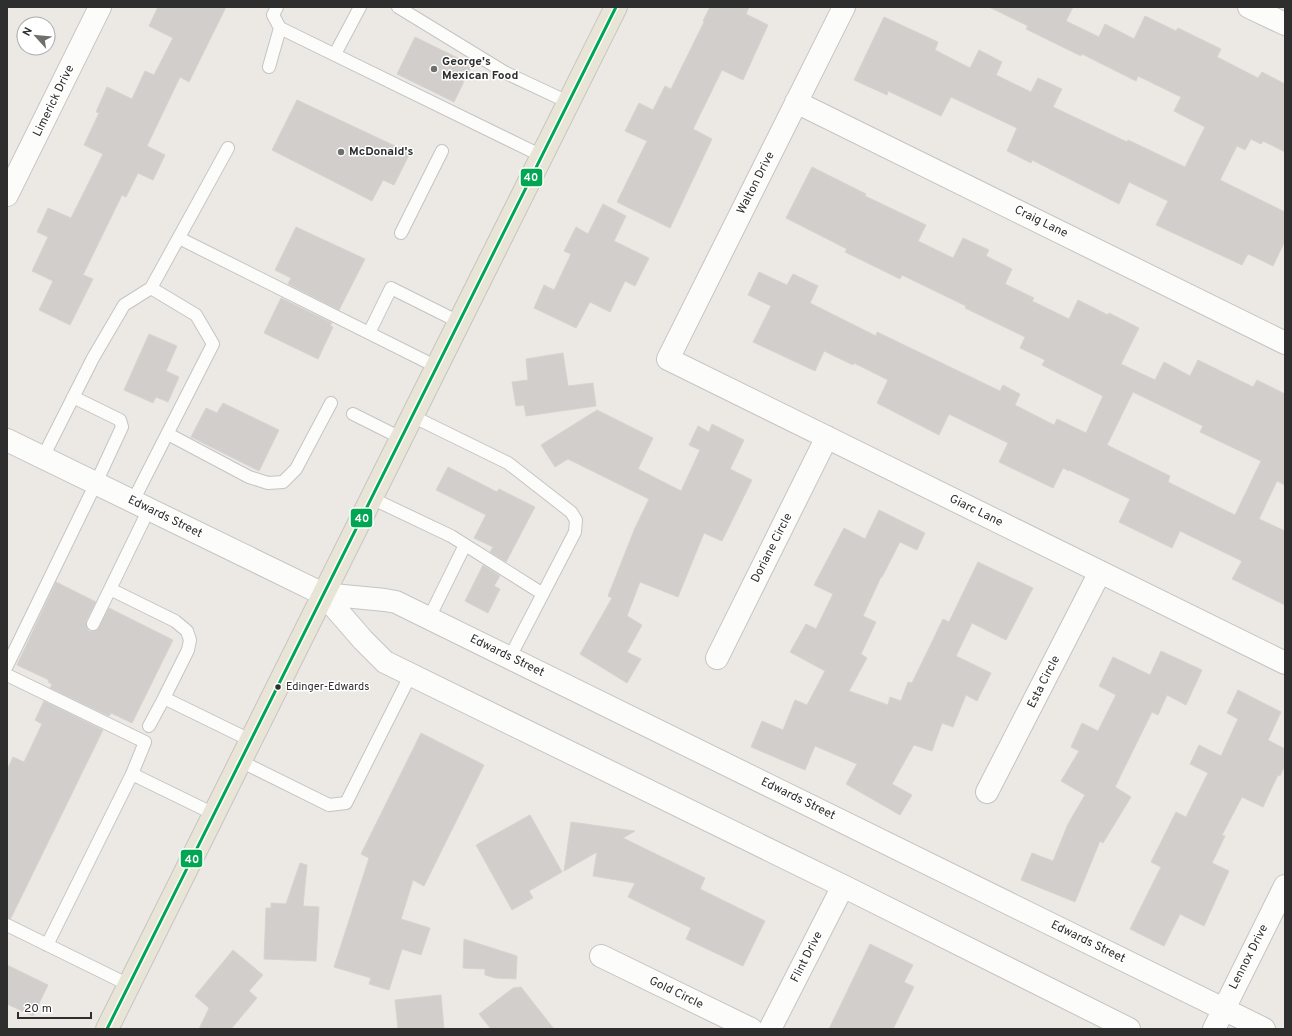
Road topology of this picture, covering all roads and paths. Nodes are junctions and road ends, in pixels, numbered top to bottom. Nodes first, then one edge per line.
1 (100, 7) edge
2 (278, 7) edge
3 (360, 7) edge
4 (398, 7) edge
5 (616, 7) edge
6 (844, 7) edge
7 (1249, 7) edge
8 (1285, 24) edge
9 (280, 28) junction
10 (335, 54) junction
11 (269, 68) dead end
12 (568, 102) junction
13 (796, 102) junction
14 (228, 148) dead end
15 (442, 151) dead end
16 (542, 156) junction
17 (7, 195) edge
18 (401, 233) dead end
19 (179, 238) junction
20 (151, 288) junction
21 (459, 322) junction
22 (369, 333) junction
23 (1285, 343) edge
24 (668, 359) joint
25 (437, 367) junction
26 (73, 397) junction
27 (331, 403) dead end
28 (353, 414) dead end
29 (412, 416) junction
30 (168, 434) junction
31 (827, 437) junction
32 (401, 438) junction
33 (7, 440) edge
34 (43, 457) junction
35 (96, 483) junction
36 (371, 498) junction
37 (141, 505) junction
38 (465, 545) junction
39 (1100, 572) junction
40 (110, 589) junction
41 (323, 594) junction
42 (543, 594) junction
43 (429, 618) junction
44 (93, 624) dead end
45 (510, 657) junction
46 (717, 658) dead end
47 (1285, 663) edge
48 (7, 666) edge
49 (411, 674) junction
50 (7, 675) edge
51 (164, 698) junction
52 (149, 726) dead end
53 (250, 740) junction
54 (240, 761) junction
55 (132, 774) junction
56 (987, 792) dead end
57 (214, 814) junction
58 (844, 886) junction
59 (1285, 886) edge
60 (7, 925) edge
61 (47, 945) junction
62 (601, 956) dead end
63 (129, 985) junction
64 (1223, 1009) junction
65 (107, 1029) edge
66 (751, 1029) edge
67 (770, 1029) edge
68 (1129, 1029) edge
69 (1214, 1029) edge
70 (1264, 1029) edge

1 - 17 street, Limerick Drive
2 - 9 lane
3 - 10 lane
4 - 12 lane
5 - 12 main road
6 - 13 street, Walton Drive
7 - 8 street
9 - 10 lane
9 - 11 lane
10 - 16 lane
12 - 16 main road
13 - 23 street, Craig Lane
13 - 24 street, Walton Drive
14 - 19 lane
15 - 18 lane
16 - 21 main road
19 - 20 lane
19 - 22 lane
20 - 26 lane
20 - 30 lane
21 - 22 lane
21 - 25 main road
22 - 25 lane
24 - 31 street, Giarc Lane
25 - 29 main road
26 - 34 lane
26 - 35 lane
27 - 30 lane
28 - 32 lane
29 - 32 main road
29 - 42 lane
30 - 37 lane
31 - 39 street, Giarc Lane
31 - 46 street, Doriane Circle
32 - 36 main road
33 - 34 street, Edwards Street
34 - 35 street, Edwards Street
35 - 37 street, Edwards Street
35 - 48 lane
36 - 38 lane
36 - 41 main road
37 - 40 lane
37 - 41 street, Edwards Street
38 - 42 lane
38 - 43 lane
39 - 47 street, Giarc Lane
39 - 56 street, Esta Circle
40 - 44 lane
40 - 51 lane
41 - 43 street, Edwards Street
41 - 49 street, Edwards Street
41 - 53 main road
42 - 45 lane
43 - 45 street, Edwards Street
45 - 64 street, Edwards Street
49 - 54 lane
49 - 58 street, Edwards Street
50 - 55 lane
51 - 52 lane
51 - 53 lane
53 - 54 main road
54 - 57 main road
55 - 57 lane
55 - 61 lane
57 - 63 main road
58 - 67 street, Flint Drive
58 - 68 street, Edwards Street
59 - 64 street, Lennox Drive
60 - 61 lane
61 - 63 lane
62 - 66 street, Gold Circle
63 - 65 main road
64 - 69 street, Lennox Drive
64 - 70 street, Edwards Street

